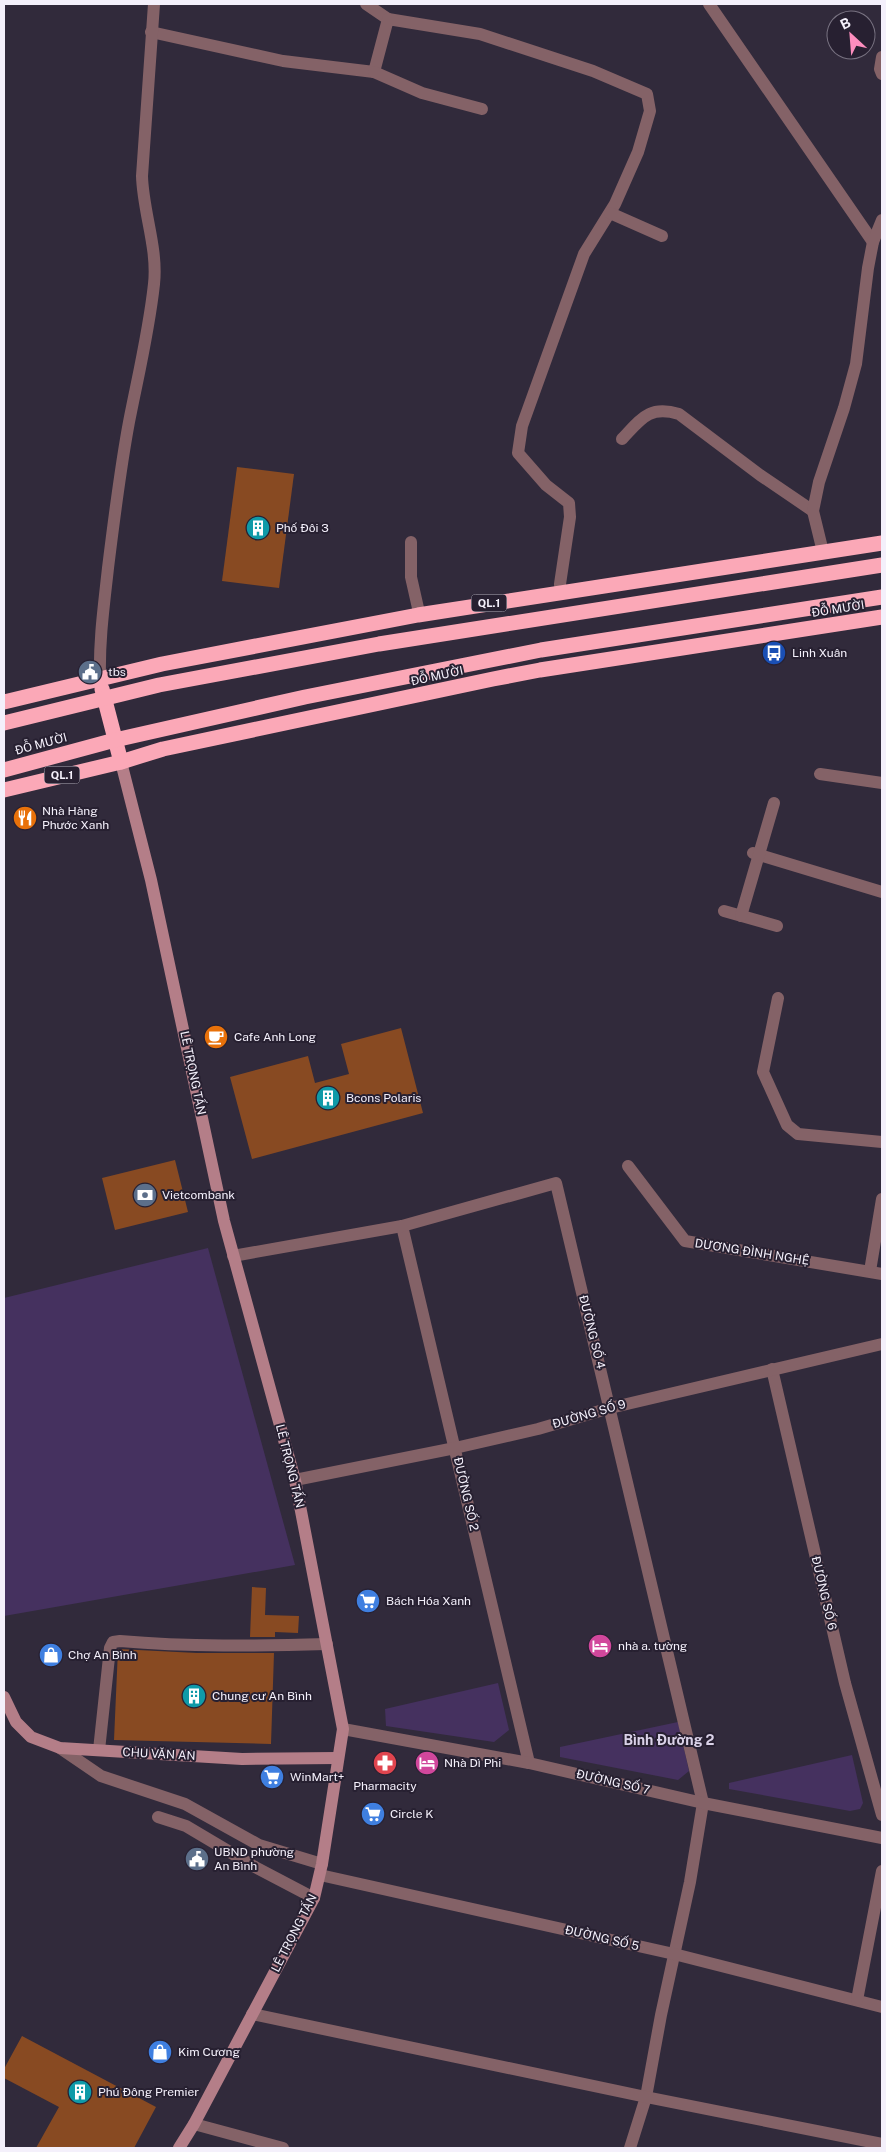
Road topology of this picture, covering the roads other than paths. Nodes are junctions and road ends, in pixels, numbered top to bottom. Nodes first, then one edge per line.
1 (154, 4) edge
2 (366, 4) edge
3 (709, 4) edge
4 (388, 19) junction
5 (151, 32) junction
6 (882, 57) edge
7 (374, 72) junction
8 (882, 74) edge
9 (482, 109) dead end
10 (610, 213) junction
11 (882, 220) edge
12 (662, 236) dead end
13 (873, 242) junction
14 (622, 439) dead end
15 (813, 511) junction
16 (411, 542) dead end
17 (882, 544) edge
18 (823, 552) junction
19 (882, 565) edge
20 (562, 592) junction
21 (882, 597) edge
22 (418, 615) junction
23 (882, 617) edge
24 (100, 677) junction
25 (104, 698) junction
26 (4, 702) edge
27 (4, 723) edge
28 (115, 740) junction
29 (121, 762) junction
30 (4, 770) edge
31 (820, 774) dead end
32 (882, 782) edge
33 (4, 790) edge
34 (774, 803) dead end
35 (756, 854) junction
36 (882, 892) edge
37 (724, 911) dead end
38 (741, 916) junction
39 (777, 926) dead end
40 (778, 998) dead end
41 (882, 1142) edge
42 (628, 1166) dead end
43 (882, 1199) edge
44 (402, 1226) junction
45 (233, 1256) junction
46 (876, 1273) edge
47 (882, 1344) edge
48 (772, 1369) junction
49 (610, 1408) junction
50 (455, 1448) junction
51 (295, 1480) junction
52 (327, 1644) junction
53 (4, 1697) edge
54 (343, 1729) junction
55 (60, 1748) junction
56 (99, 1750) junction
57 (337, 1758) junction
58 (529, 1762) junction
59 (704, 1803) junction
60 (882, 1815) edge
61 (158, 1817) dead end
62 (882, 1838) edge
63 (321, 1870) junction
64 (882, 1871) edge
65 (314, 1898) junction
66 (674, 1954) junction
67 (857, 2000) junction
68 (882, 2006) edge
69 (252, 2014) junction
70 (646, 2097) junction
71 (194, 2124) junction
72 (882, 2144) edge
73 (179, 2148) edge
74 (283, 2148) edge
75 (630, 2148) edge

1 - 5 street
2 - 4 street
3 - 13 street
4 - 7 street
4 - 10 street
5 - 7 street
5 - 24 street
6 - 8 street
7 - 9 street
10 - 12 street
10 - 20 street
11 - 13 street
13 - 15 street
14 - 15 street
15 - 18 street
16 - 22 street
17 - 18 highway, QL.1
18 - 20 highway, QL.1
19 - 25 highway, QL.1
20 - 22 highway, QL.1
21 - 28 highway, ĐỖ MƯỜI / QL.1
22 - 24 highway, QL.1
23 - 29 highway, ĐỖ MƯỜI / QL.1
24 - 25 highway
24 - 26 highway, QL.1
25 - 27 highway, QL.1
25 - 28 highway
28 - 29 highway
28 - 30 highway, ĐỖ MƯỜI / QL.1
29 - 33 highway, ĐỖ MƯỜI / QL.1
29 - 45 street, LÊ TRỌNG TẤN
31 - 32 street
34 - 35 street
35 - 36 street
35 - 38 street
37 - 38 street
38 - 39 street
40 - 41 street
42 - 46 street, DƯƠNG ĐÌNH NGHỆ
43 - 46 street
44 - 45 street, ĐƯỜNG SỐ 4
44 - 49 street, ĐƯỜNG SỐ 4
44 - 50 street, ĐƯỜNG SỐ 2
45 - 51 street, LÊ TRỌNG TẤN
47 - 48 street, ĐƯỜNG SỐ 9
48 - 49 street, ĐƯỜNG SỐ 9
48 - 60 street, ĐƯỜNG SỐ 6
49 - 50 street, ĐƯỜNG SỐ 9
49 - 59 street, ĐƯỜNG SỐ 4
50 - 51 street, ĐƯỜNG SỐ 9
50 - 58 street, ĐƯỜNG SỐ 2
51 - 52 street, LÊ TRỌNG TẤN
52 - 54 street, LÊ TRỌNG TẤN
52 - 56 street
53 - 55 street, CHU VĂN AN
54 - 57 street, LÊ TRỌNG TẤN
54 - 58 street, ĐƯỜNG SỐ 7
55 - 56 street, CHU VĂN AN
55 - 63 street, ĐƯỜNG SỐ 5
56 - 57 street, CHU VĂN AN
57 - 63 street, LÊ TRỌNG TẤN
58 - 59 street, ĐƯỜNG SỐ 7
59 - 62 street, ĐƯỜNG SỐ 7
59 - 66 street
61 - 65 street
63 - 65 street, LÊ TRỌNG TẤN
63 - 66 street, ĐƯỜNG SỐ 5
64 - 67 street
65 - 69 street, LÊ TRỌNG TẤN
66 - 67 street, ĐƯỜNG SỐ 5
66 - 70 street
67 - 68 street, ĐƯỜNG SỐ 5
69 - 70 street
69 - 71 street, LÊ TRỌNG TẤN
70 - 72 street
70 - 75 street
71 - 73 street, LÊ TRỌNG TẤN
71 - 74 street

